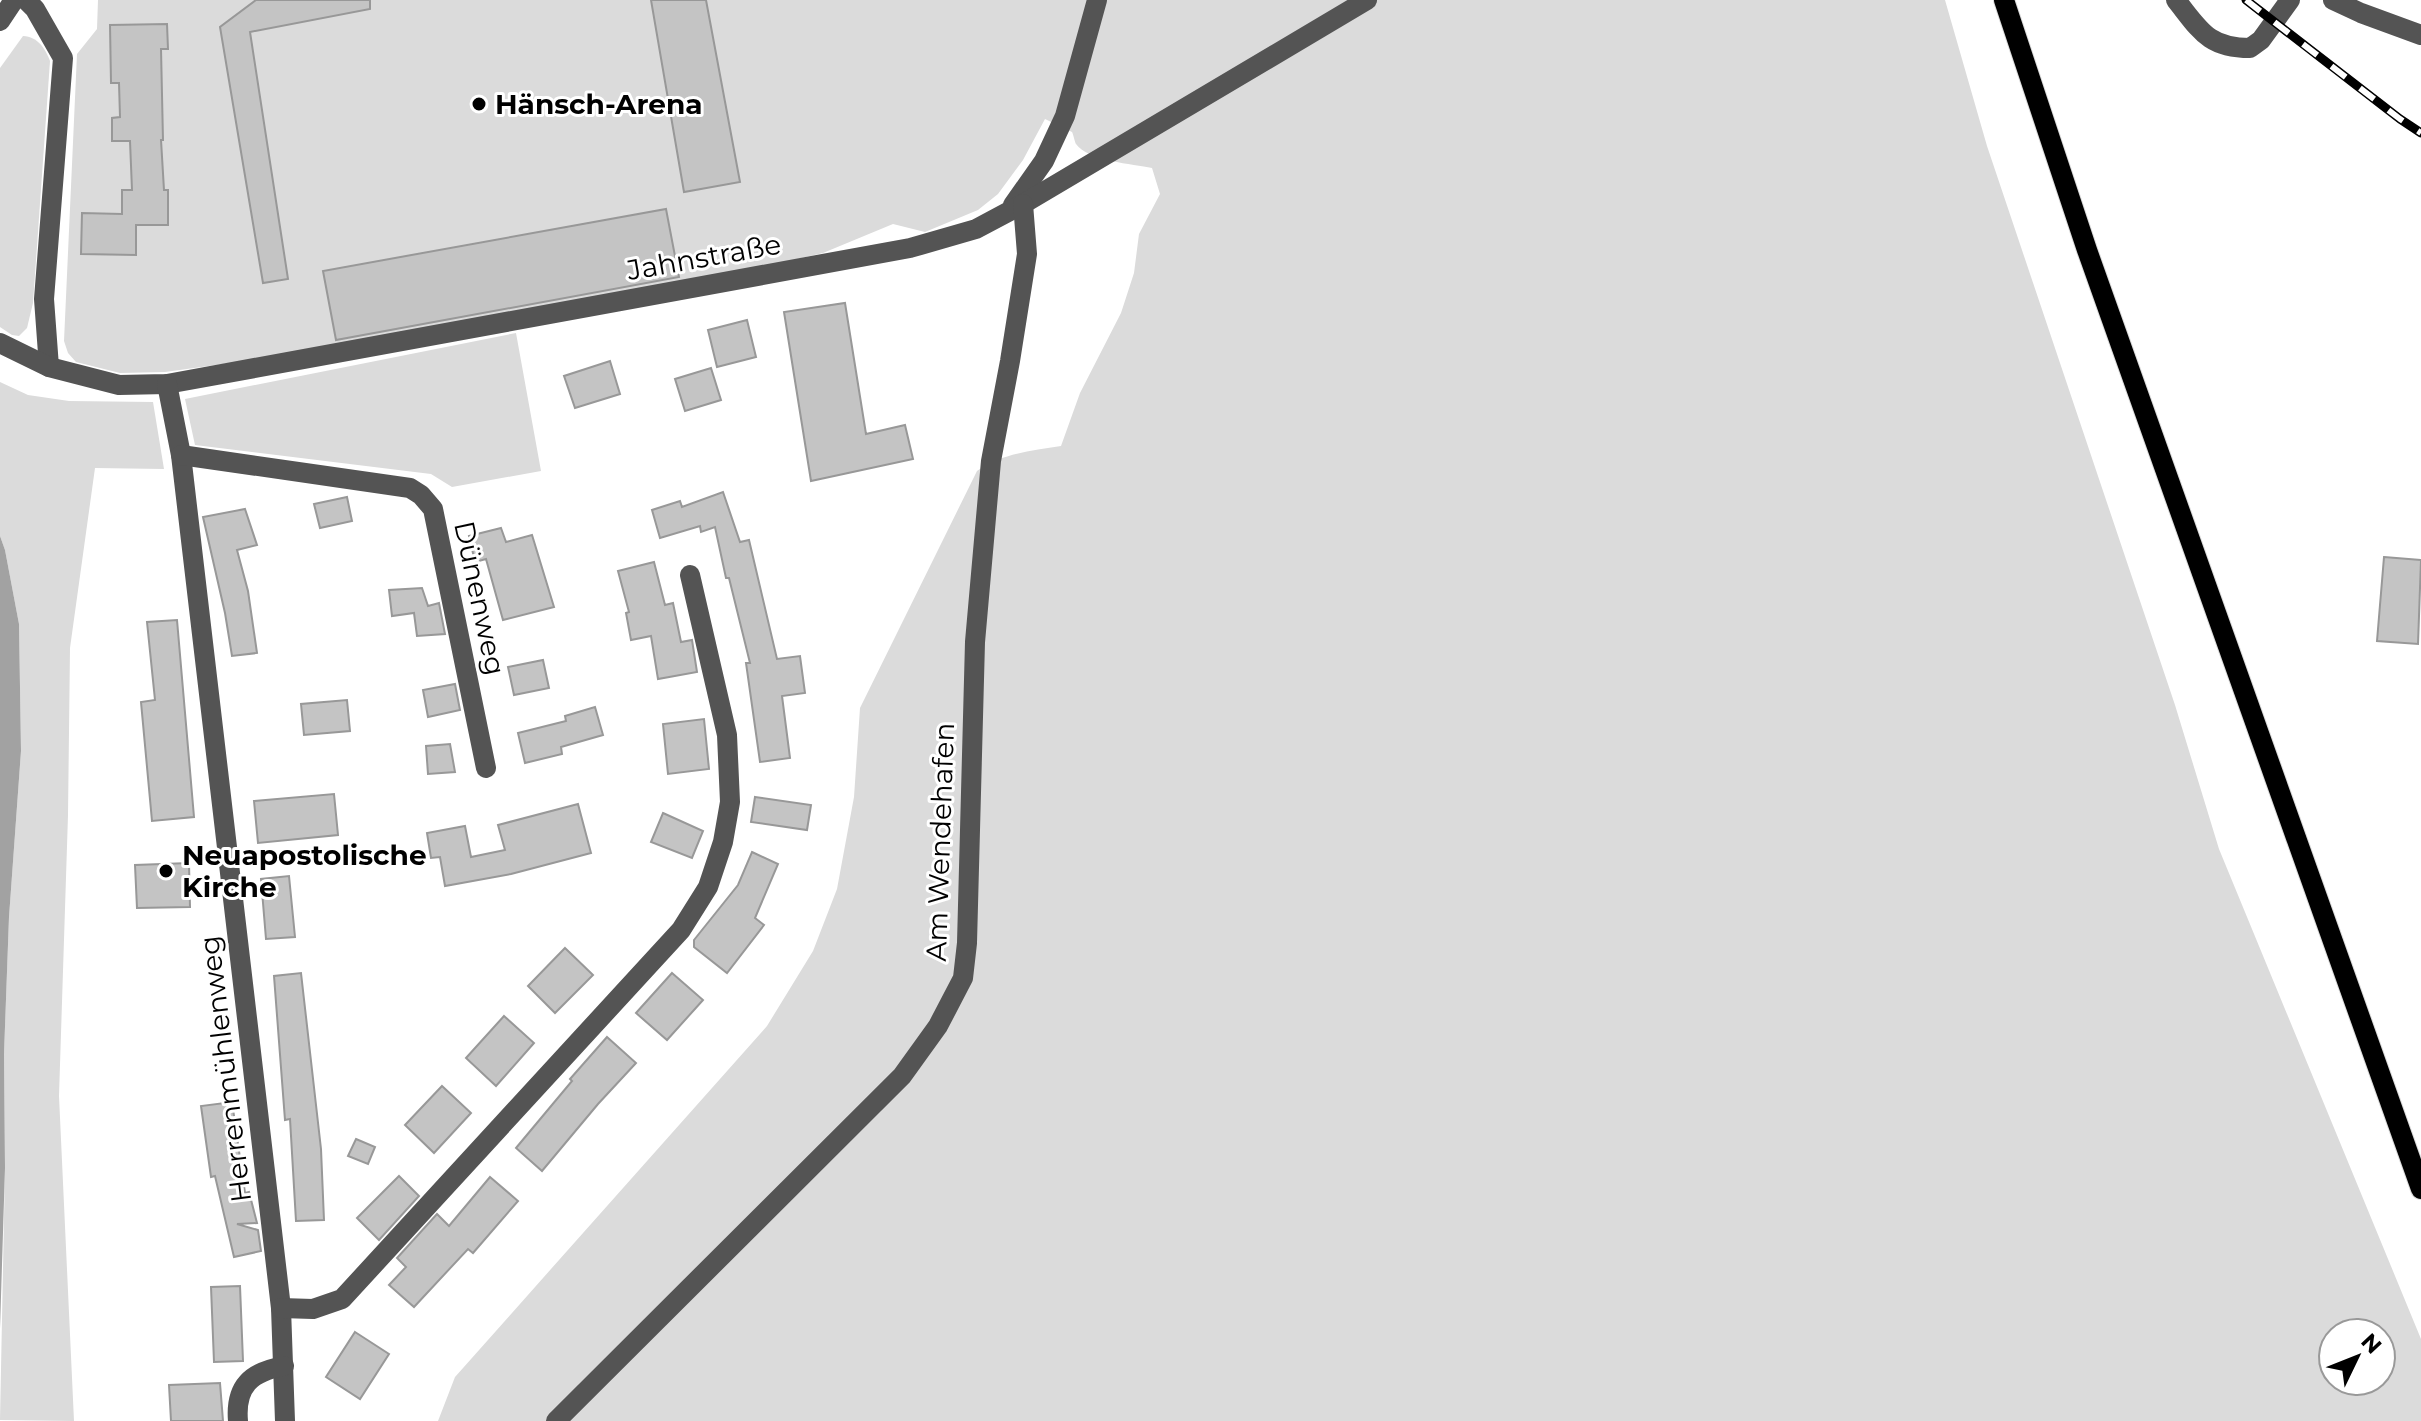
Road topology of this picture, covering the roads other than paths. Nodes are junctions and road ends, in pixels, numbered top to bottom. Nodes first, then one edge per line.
1 (14, 0) edge
2 (26, 0) edge
3 (1097, 0) edge
4 (1367, 0) edge
5 (2004, 0) edge
6 (2176, 0) edge
7 (2290, 0) edge
8 (2333, 0) edge
9 (0, 21) edge
10 (2421, 35) edge
11 (1016, 207) junction
12 (0, 343) edge
13 (49, 367) junction
14 (167, 384) junction
15 (181, 455) junction
16 (690, 575) dead end
17 (486, 768) dead end
18 (2421, 1189) edge
19 (281, 1308) junction
20 (284, 1366) junction
21 (238, 1421) edge
22 (285, 1421) edge
23 (556, 1421) edge

1 - 9 street
2 - 13 street
3 - 11 street
4 - 11 street, Jahnstraße
5 - 18 main road
6 - 7 street
8 - 10 street
11 - 14 street, Jahnstraße
11 - 23 street, Am Wendehafen
12 - 13 street, Jahnstraße
13 - 14 street, Jahnstraße
14 - 15 street, Herrenmühlenweg
15 - 17 street, Dünenweg
15 - 19 street, Herrenmühlenweg
16 - 19 street
19 - 20 street, Herrenmühlenweg
20 - 21 street
20 - 22 street, Herrenmühlenweg

